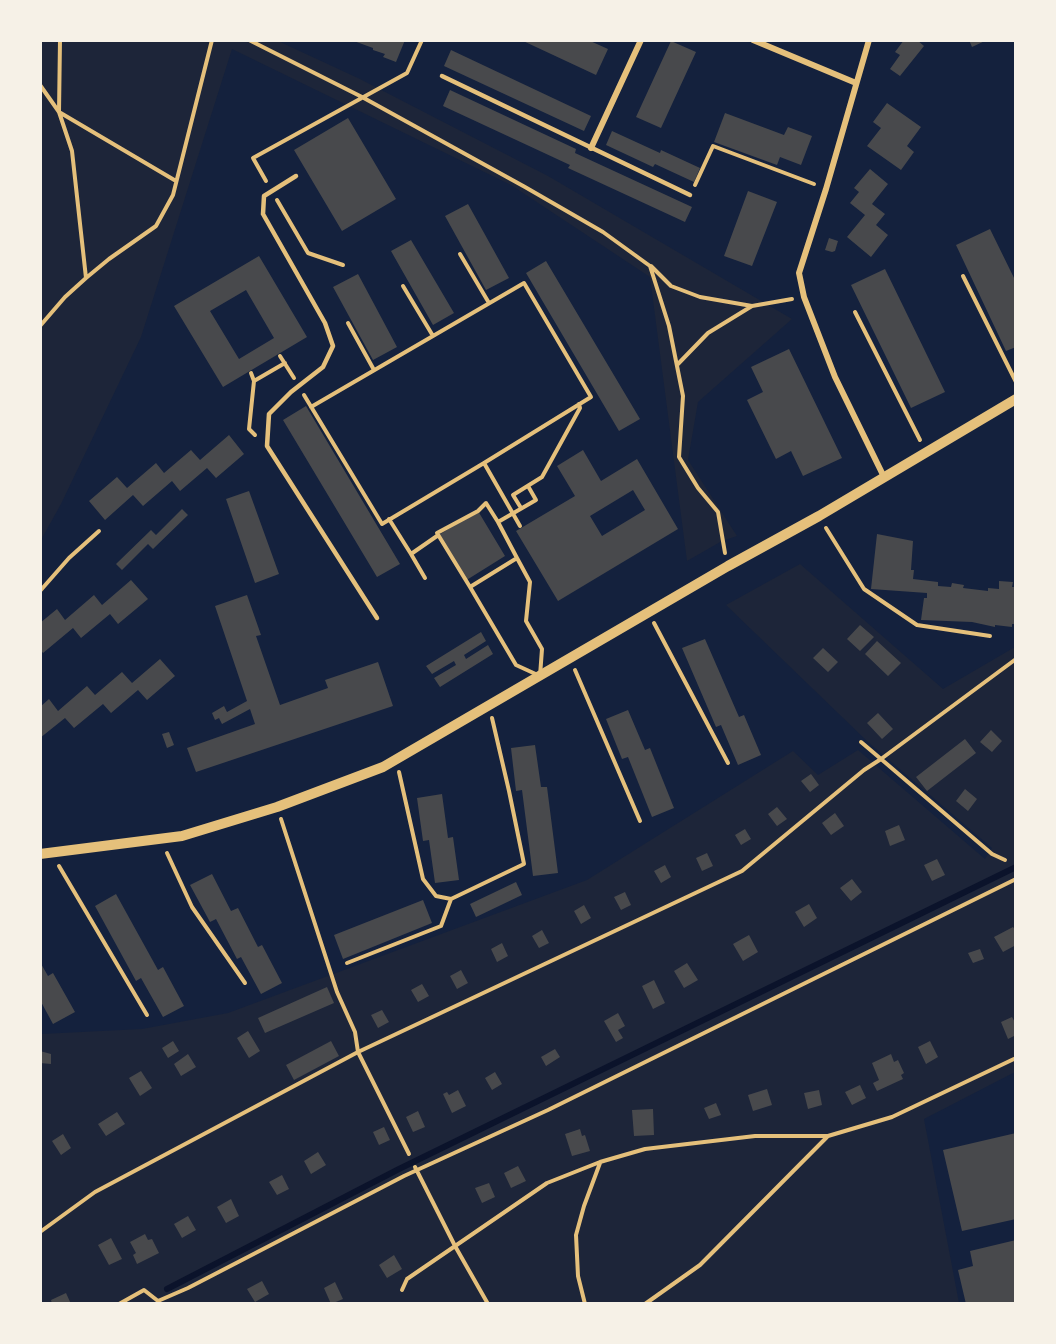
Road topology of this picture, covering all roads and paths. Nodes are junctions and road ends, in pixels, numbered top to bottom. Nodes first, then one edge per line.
1 (60, 40) edge
2 (212, 40) edge
3 (249, 40) edge
4 (423, 40) edge
5 (641, 40) edge
6 (753, 40) edge
7 (869, 40) edge
8 (442, 76) dead end
9 (856, 83) junction
10 (40, 85) edge
11 (362, 97) junction
12 (59, 112) junction
13 (591, 148) junction
14 (296, 176) dead end
15 (176, 181) junction
16 (826, 189) junction
17 (690, 195) joint
18 (460, 254) dead end
19 (650, 266) junction
20 (963, 276) dead end
21 (86, 278) junction
22 (403, 286) dead end
23 (804, 297) junction
24 (489, 303) junction
25 (752, 306) junction
26 (855, 312) dead end
27 (348, 323) dead end
28 (40, 326) edge
29 (433, 336) junction
30 (280, 356) dead end
31 (285, 363) junction
32 (677, 365) junction
33 (374, 370) junction
34 (252, 373) dead end
35 (254, 381) junction
36 (1016, 382) edge
37 (298, 386) junction
38 (1016, 399) edge
39 (579, 404) junction
40 (311, 407) junction
41 (267, 446) junction
42 (927, 453) junction
43 (484, 464) junction
44 (884, 477) junction
45 (528, 486) junction
46 (521, 508) junction
47 (512, 513) junction
48 (819, 516) junction
49 (389, 519) junction
50 (498, 522) junction
51 (520, 526) dead end
52 (99, 531) dead end
53 (437, 536) junction
54 (411, 554) junction
55 (517, 558) junction
56 (728, 566) junction
57 (425, 578) dead end
58 (470, 586) junction
59 (40, 591) edge
60 (648, 612) junction
61 (377, 618) dead end
62 (990, 636) dead end
63 (537, 639) dead end
64 (570, 658) junction
65 (1016, 659) edge
66 (540, 676) junction
67 (489, 706) junction
68 (861, 742) dead end
69 (881, 759) junction
70 (396, 760) junction
71 (728, 763) dead end
72 (277, 807) junction
73 (640, 821) dead end
74 (161, 839) junction
75 (46, 854) edge
76 (1005, 860) dead end
77 (1015, 879) edge
78 (451, 898) junction
79 (347, 963) dead end
80 (245, 983) dead end
81 (147, 1015) dead end
82 (358, 1052) junction
83 (1016, 1058) edge
84 (828, 1136) junction
85 (409, 1154) dead end
86 (600, 1162) junction
87 (416, 1168) junction
88 (40, 1232) edge
89 (455, 1246) junction
90 (402, 1290) dead end
91 (158, 1302) edge
92 (119, 1304) edge
93 (488, 1304) edge
94 (585, 1304) edge
95 (645, 1304) edge

1 - 12 path
2 - 15 path
3 - 11 path
4 - 11 path
5 - 13 street
6 - 9 street
7 - 9 street
8 - 13 lane
9 - 16 street
10 - 12 path
11 - 19 path
12 - 15 path
12 - 21 path
13 - 17 lane
14 - 37 lane
15 - 21 path
16 - 17 path
16 - 23 street
18 - 24 path
19 - 25 path
19 - 32 path
20 - 36 path
21 - 28 path
22 - 29 path
23 - 25 path
23 - 44 street
24 - 29 path
24 - 39 path
25 - 32 path
26 - 42 path
27 - 33 path
29 - 33 path
30 - 31 path
31 - 35 path
31 - 37 path
32 - 56 path
33 - 40 path
34 - 35 path
35 - 41 path
37 - 40 path
37 - 41 lane
38 - 42 street
39 - 43 path
39 - 45 path
40 - 49 path
41 - 61 lane
42 - 44 street
43 - 47 path
43 - 49 path
44 - 48 street
45 - 46 path
45 - 46 path
46 - 47 path
47 - 50 path
47 - 51 path
48 - 56 street
48 - 62 path
49 - 54 path
50 - 53 path
50 - 55 path
52 - 59 path
53 - 54 path
53 - 58 path
54 - 57 path
55 - 58 path
55 - 63 path
56 - 60 street
58 - 66 path
60 - 64 street
60 - 71 path
64 - 66 street
64 - 73 path
65 - 69 path
66 - 67 street
67 - 70 street
67 - 78 path
68 - 69 path
69 - 76 path
69 - 82 path
70 - 72 street
70 - 78 path
72 - 74 street
72 - 82 path
74 - 75 street
74 - 80 path
75 - 81 path
77 - 87 path
78 - 79 path
82 - 85 path
82 - 88 path
83 - 84 path
84 - 86 path
84 - 95 path
86 - 89 path
86 - 94 path
87 - 89 path
87 - 91 path
89 - 90 path
89 - 93 path
91 - 92 path

